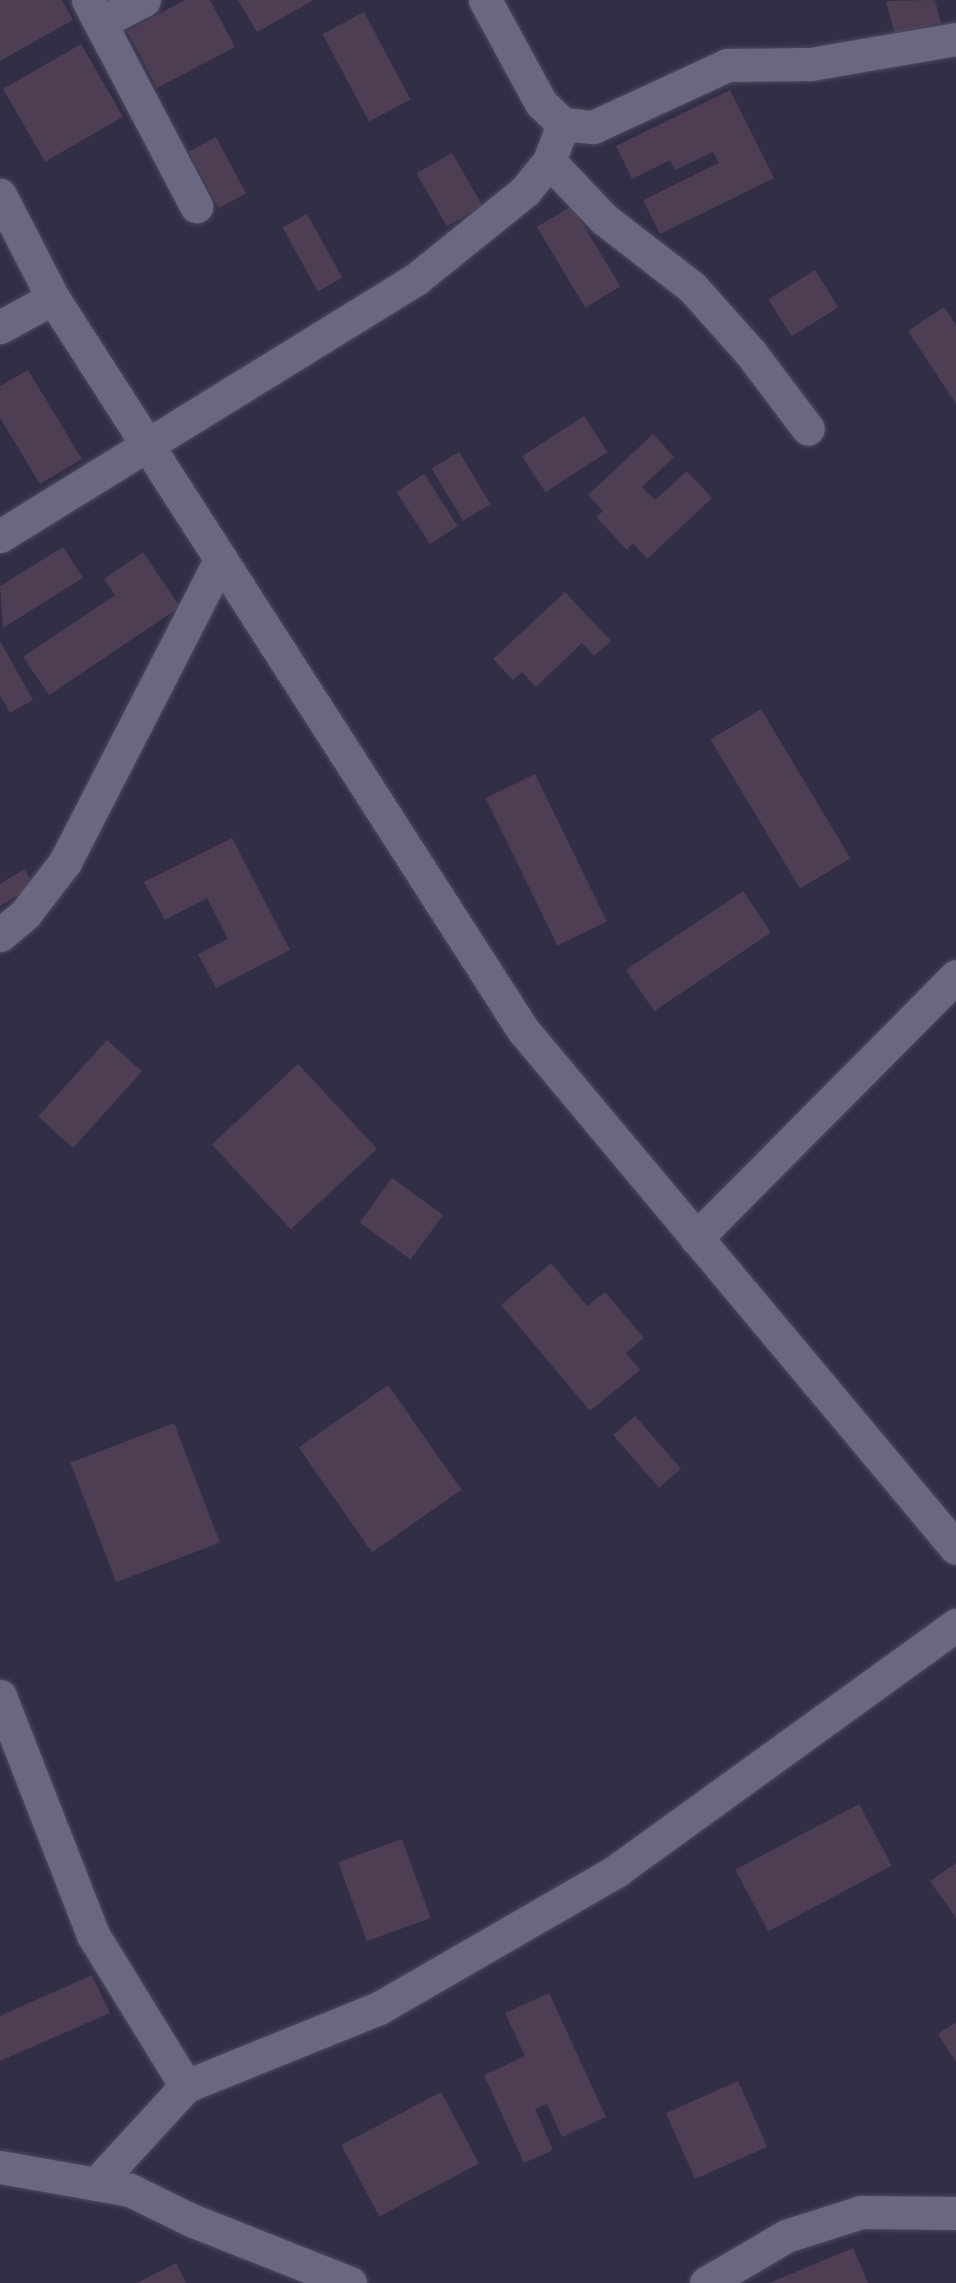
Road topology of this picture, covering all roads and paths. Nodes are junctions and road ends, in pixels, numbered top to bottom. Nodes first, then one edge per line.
1 (144, 0) edge
2 (485, 0) edge
3 (95, 11) edge
4 (956, 39) edge
5 (562, 124) junction
6 (549, 161) junction
7 (0, 195) edge
8 (196, 206) dead end
9 (53, 297) junction
10 (0, 327) edge
11 (808, 429) dead end
12 (147, 448) junction
13 (0, 536) edge
14 (220, 561) junction
15 (0, 935) edge
16 (956, 976) edge
17 (696, 1238) junction
18 (956, 1548) edge
19 (956, 1624) edge
20 (0, 1696) edge
21 (186, 2086) junction
22 (0, 2167) edge
23 (96, 2184) junction
24 (956, 2213) edge
25 (350, 2283) edge
26 (706, 2283) edge

1 - 3 street
2 - 5 street
3 - 8 street
4 - 5 street
5 - 6 street
6 - 11 street
6 - 12 street
7 - 9 street
9 - 10 street
9 - 12 street
12 - 13 street
12 - 14 street
14 - 15 street
14 - 17 street
16 - 17 street
17 - 18 street
19 - 21 street
20 - 21 street
21 - 23 street
22 - 23 street
23 - 25 street
24 - 26 street

